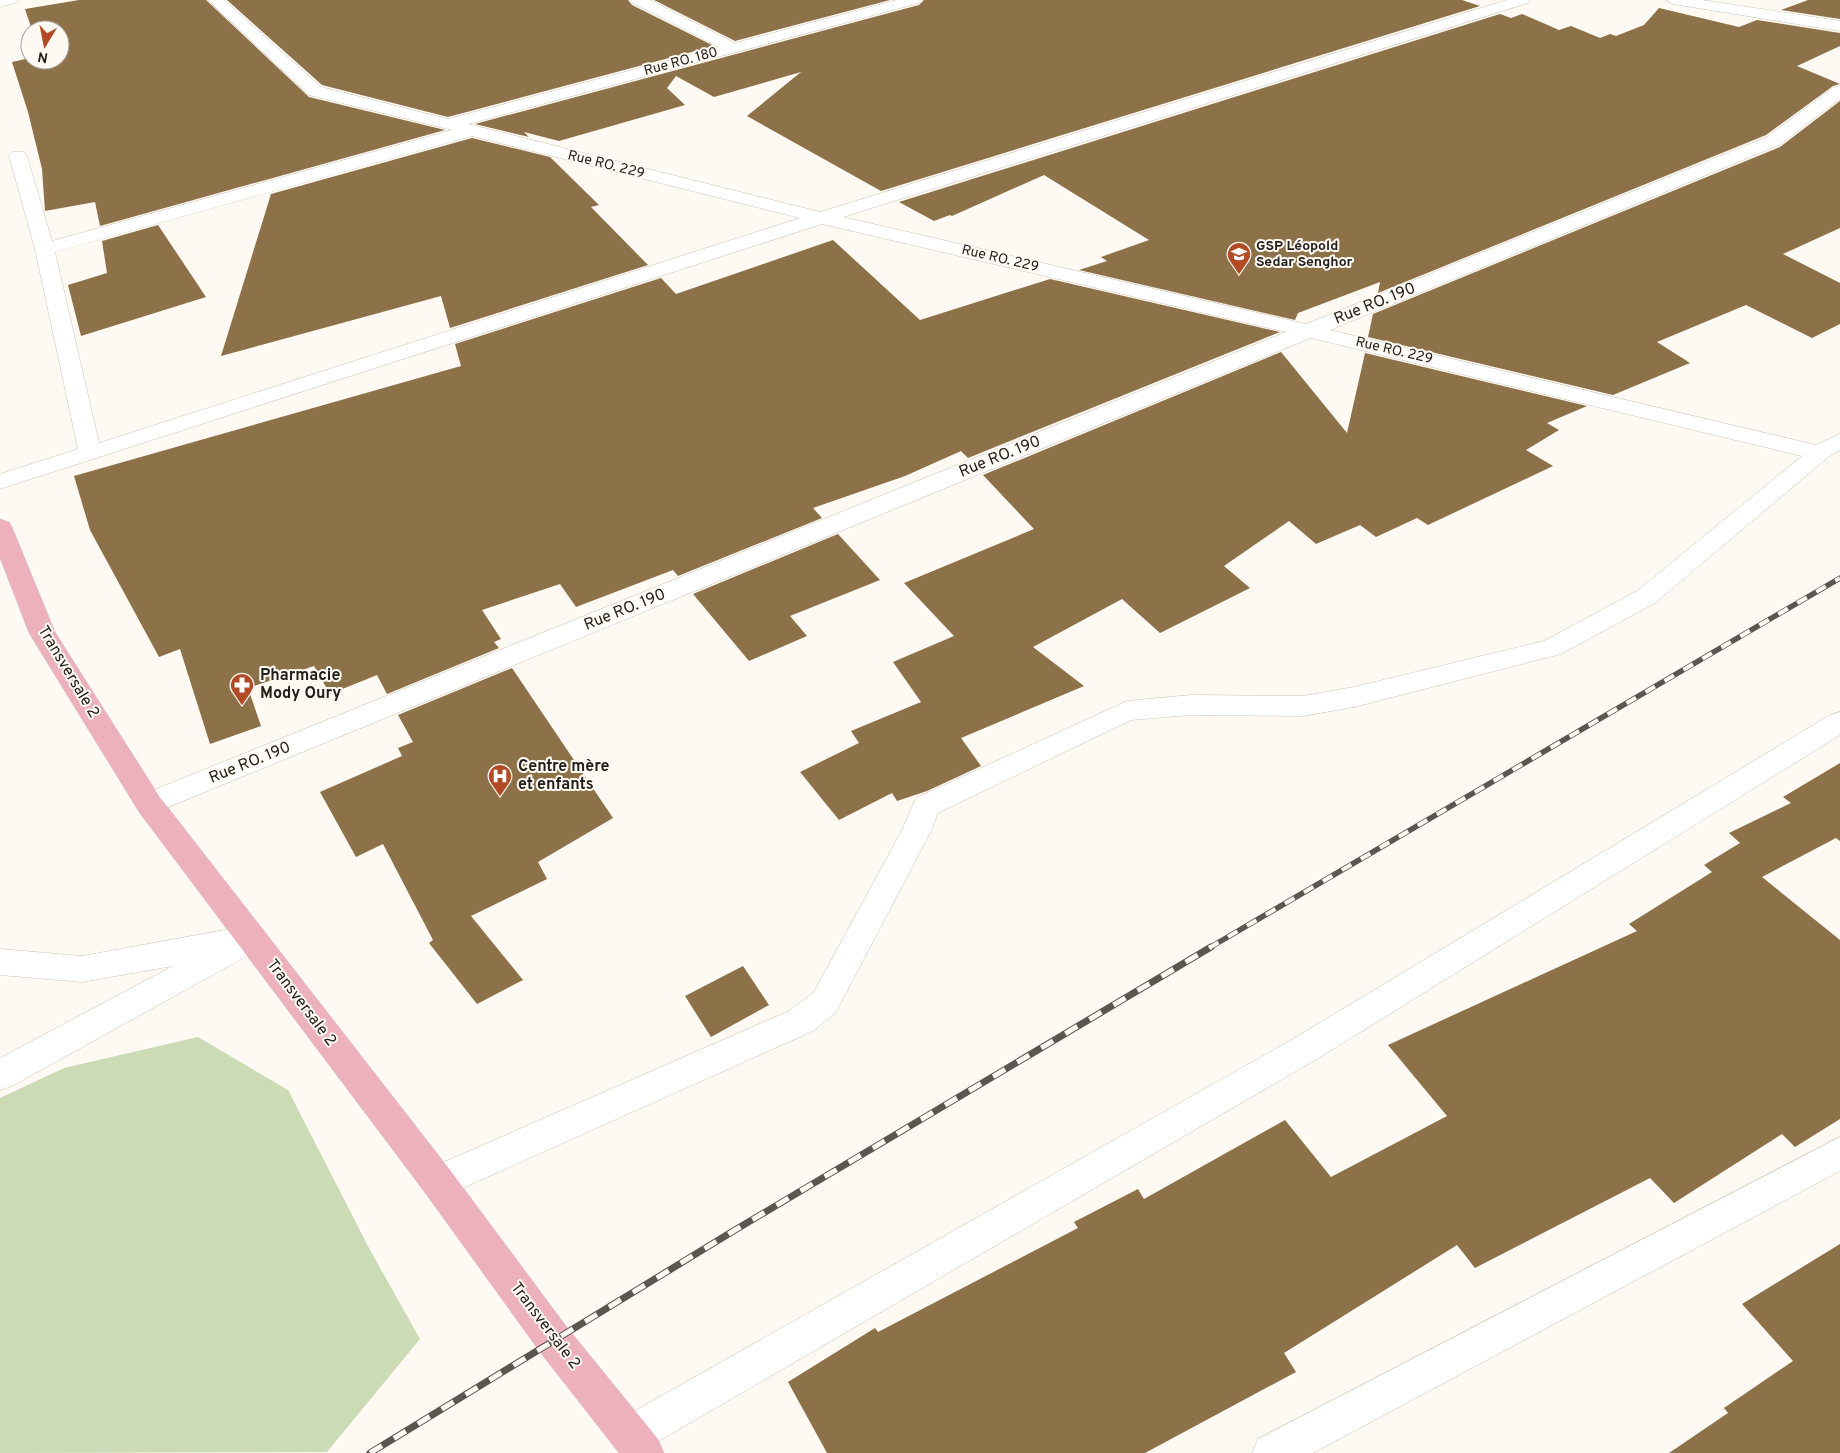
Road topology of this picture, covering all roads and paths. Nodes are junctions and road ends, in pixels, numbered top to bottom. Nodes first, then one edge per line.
1 (10, 0) edge
2 (215, 0) edge
3 (638, 0) edge
4 (914, 0) edge
5 (1523, 0) edge
6 (1673, 0) edge
7 (0, 2) edge
8 (1840, 26) edge
9 (732, 48) junction
10 (1840, 91) edge
11 (447, 125) junction
12 (470, 131) junction
13 (18, 156) dead end
14 (821, 218) junction
15 (45, 249) junction
16 (1309, 331) junction
17 (1829, 447) edge
18 (90, 454) junction
19 (0, 482) edge
20 (0, 527) edge
21 (1840, 722) edge
22 (149, 804) junction
23 (252, 938) junction
24 (0, 962) edge
25 (0, 1075) edge
26 (1840, 1153) edge
27 (438, 1182) junction
28 (638, 1444) edge
29 (1272, 1453) edge

1 - 7 street
2 - 11 street, Rue RO. 229
3 - 9 street
4 - 9 street, Rue RO. 180
5 - 14 street
6 - 8 street
9 - 11 street, Rue RO. 180
10 - 16 street, Rue RO. 190
11 - 12 street, Rue RO. 229
12 - 14 street, Rue RO. 229
12 - 15 street
13 - 15 street
14 - 16 street, Rue RO. 229
14 - 18 street
15 - 18 street
16 - 17 street, Rue RO. 229
16 - 22 street, Rue RO. 190
17 - 27 street
18 - 19 street
20 - 22 main road, Transversale 2
21 - 28 street
22 - 23 main road, Transversale 2
23 - 24 street
23 - 25 street
23 - 27 main road, Transversale 2
26 - 29 street
27 - 28 main road, Transversale 2

